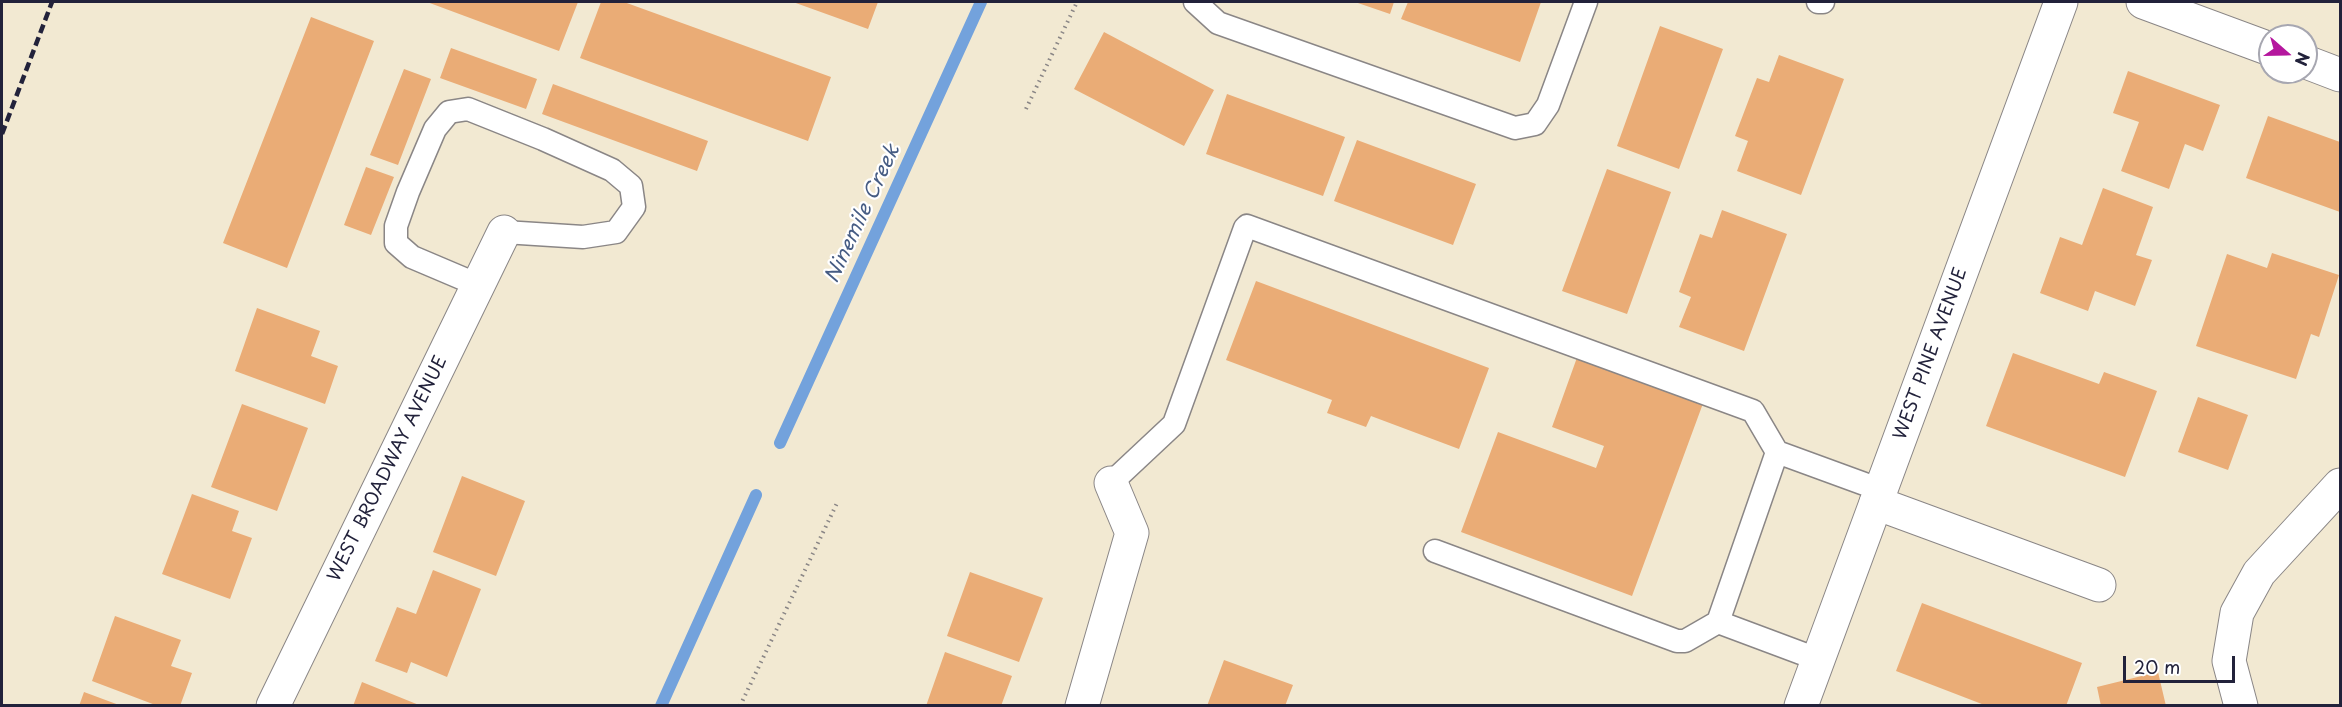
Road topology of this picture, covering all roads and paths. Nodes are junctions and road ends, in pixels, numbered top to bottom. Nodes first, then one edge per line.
1 (1077, 2) edge
2 (1195, 2) edge
3 (1586, 2) edge
4 (1818, 2) edge
5 (1823, 2) edge
6 (2061, 2) edge
7 (2143, 2) edge
8 (2258, 45) edge
9 (2318, 67) edge
10 (2340, 75) edge
11 (1026, 109) dead end
12 (504, 232) joint
13 (478, 285) junction
14 (1777, 452) junction
15 (1111, 483) joint
16 (2340, 485) edge
17 (1879, 496) junction
18 (838, 501) dead end
19 (1435, 551) dead end
20 (2099, 585) dead end
21 (1718, 622) junction
22 (1817, 659) junction
23 (2240, 704) edge
24 (273, 705) edge
25 (740, 705) edge
26 (1082, 705) edge
27 (1801, 705) edge

1 - 11 path
2 - 3 lane
4 - 5 lane
6 - 17 street, WEST PINE AVENUE
7 - 8 street
9 - 10 street
12 - 13 street, WEST BROADWAY AVENUE
12 - 13 lane
13 - 24 street, WEST BROADWAY AVENUE
14 - 15 lane
14 - 17 lane
14 - 21 lane
15 - 26 street
16 - 23 street
17 - 20 street
17 - 22 street, WEST PINE AVENUE
18 - 25 path
19 - 21 lane
21 - 22 lane
22 - 27 street, WEST PINE AVENUE

